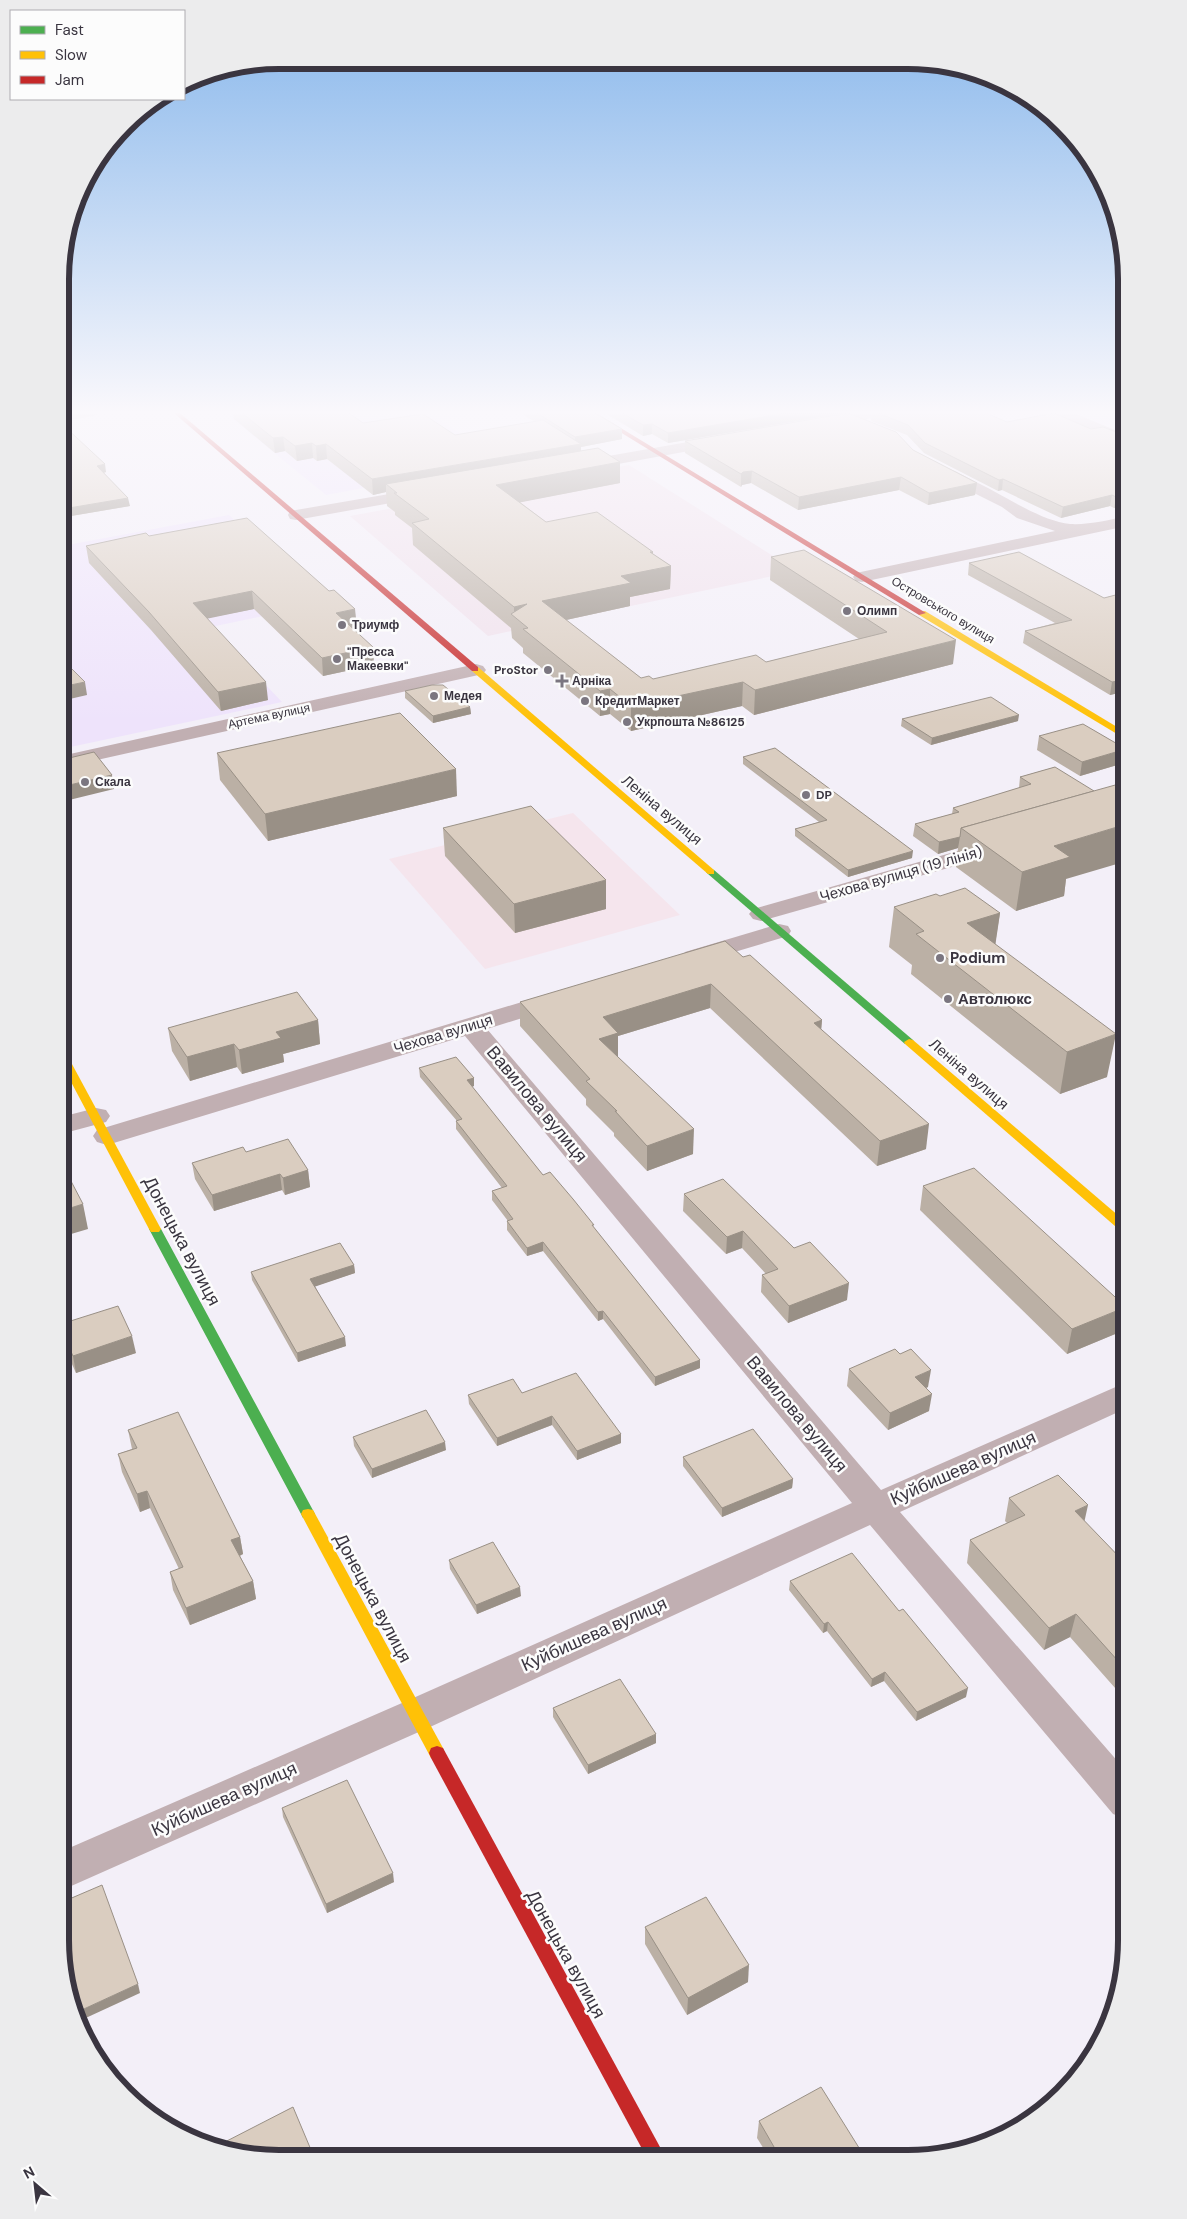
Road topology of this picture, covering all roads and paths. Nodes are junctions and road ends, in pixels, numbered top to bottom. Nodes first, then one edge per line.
1 (298, 517) edge
2 (764, 517) edge
3 (1029, 517) edge
4 (1118, 523) edge
5 (1103, 527) junction
6 (862, 576) junction
7 (476, 670) junction
8 (1118, 732) edge
9 (69, 760) edge
10 (1014, 842) edge
11 (770, 922) junction
12 (667, 965) edge
13 (574, 994) edge
14 (471, 1026) junction
15 (69, 1067) edge
16 (69, 1126) edge
17 (101, 1126) junction
18 (1118, 1222) edge
19 (1118, 1398) edge
20 (876, 1507) junction
21 (416, 1715) junction
22 (1118, 1792) edge
23 (69, 1868) edge
24 (653, 2150) edge

1 - 7 street, Леніна вулиця
2 - 6 street, Островського вулиця
3 - 5 street
4 - 5 street
5 - 6 street
6 - 8 street, Островського вулиця
7 - 9 street, Артема вулиця
7 - 11 street, Леніна вулиця
10 - 11 street, Чехова вулиця (19 лiнiя)
11 - 12 street
11 - 18 street, Леніна вулиця
13 - 14 street, Чехова вулиця
14 - 17 street, Чехова вулиця
14 - 20 street, Вавилова вулиця
15 - 17 street, Донецька вулиця
16 - 17 street, Чехова вулиця
17 - 21 street, Донецька вулиця
19 - 20 street, Куйбишева вулиця
20 - 21 street, Куйбишева вулиця
20 - 22 street, Вавилова вулиця
21 - 23 street, Куйбишева вулиця
21 - 24 street, Донецька вулиця

